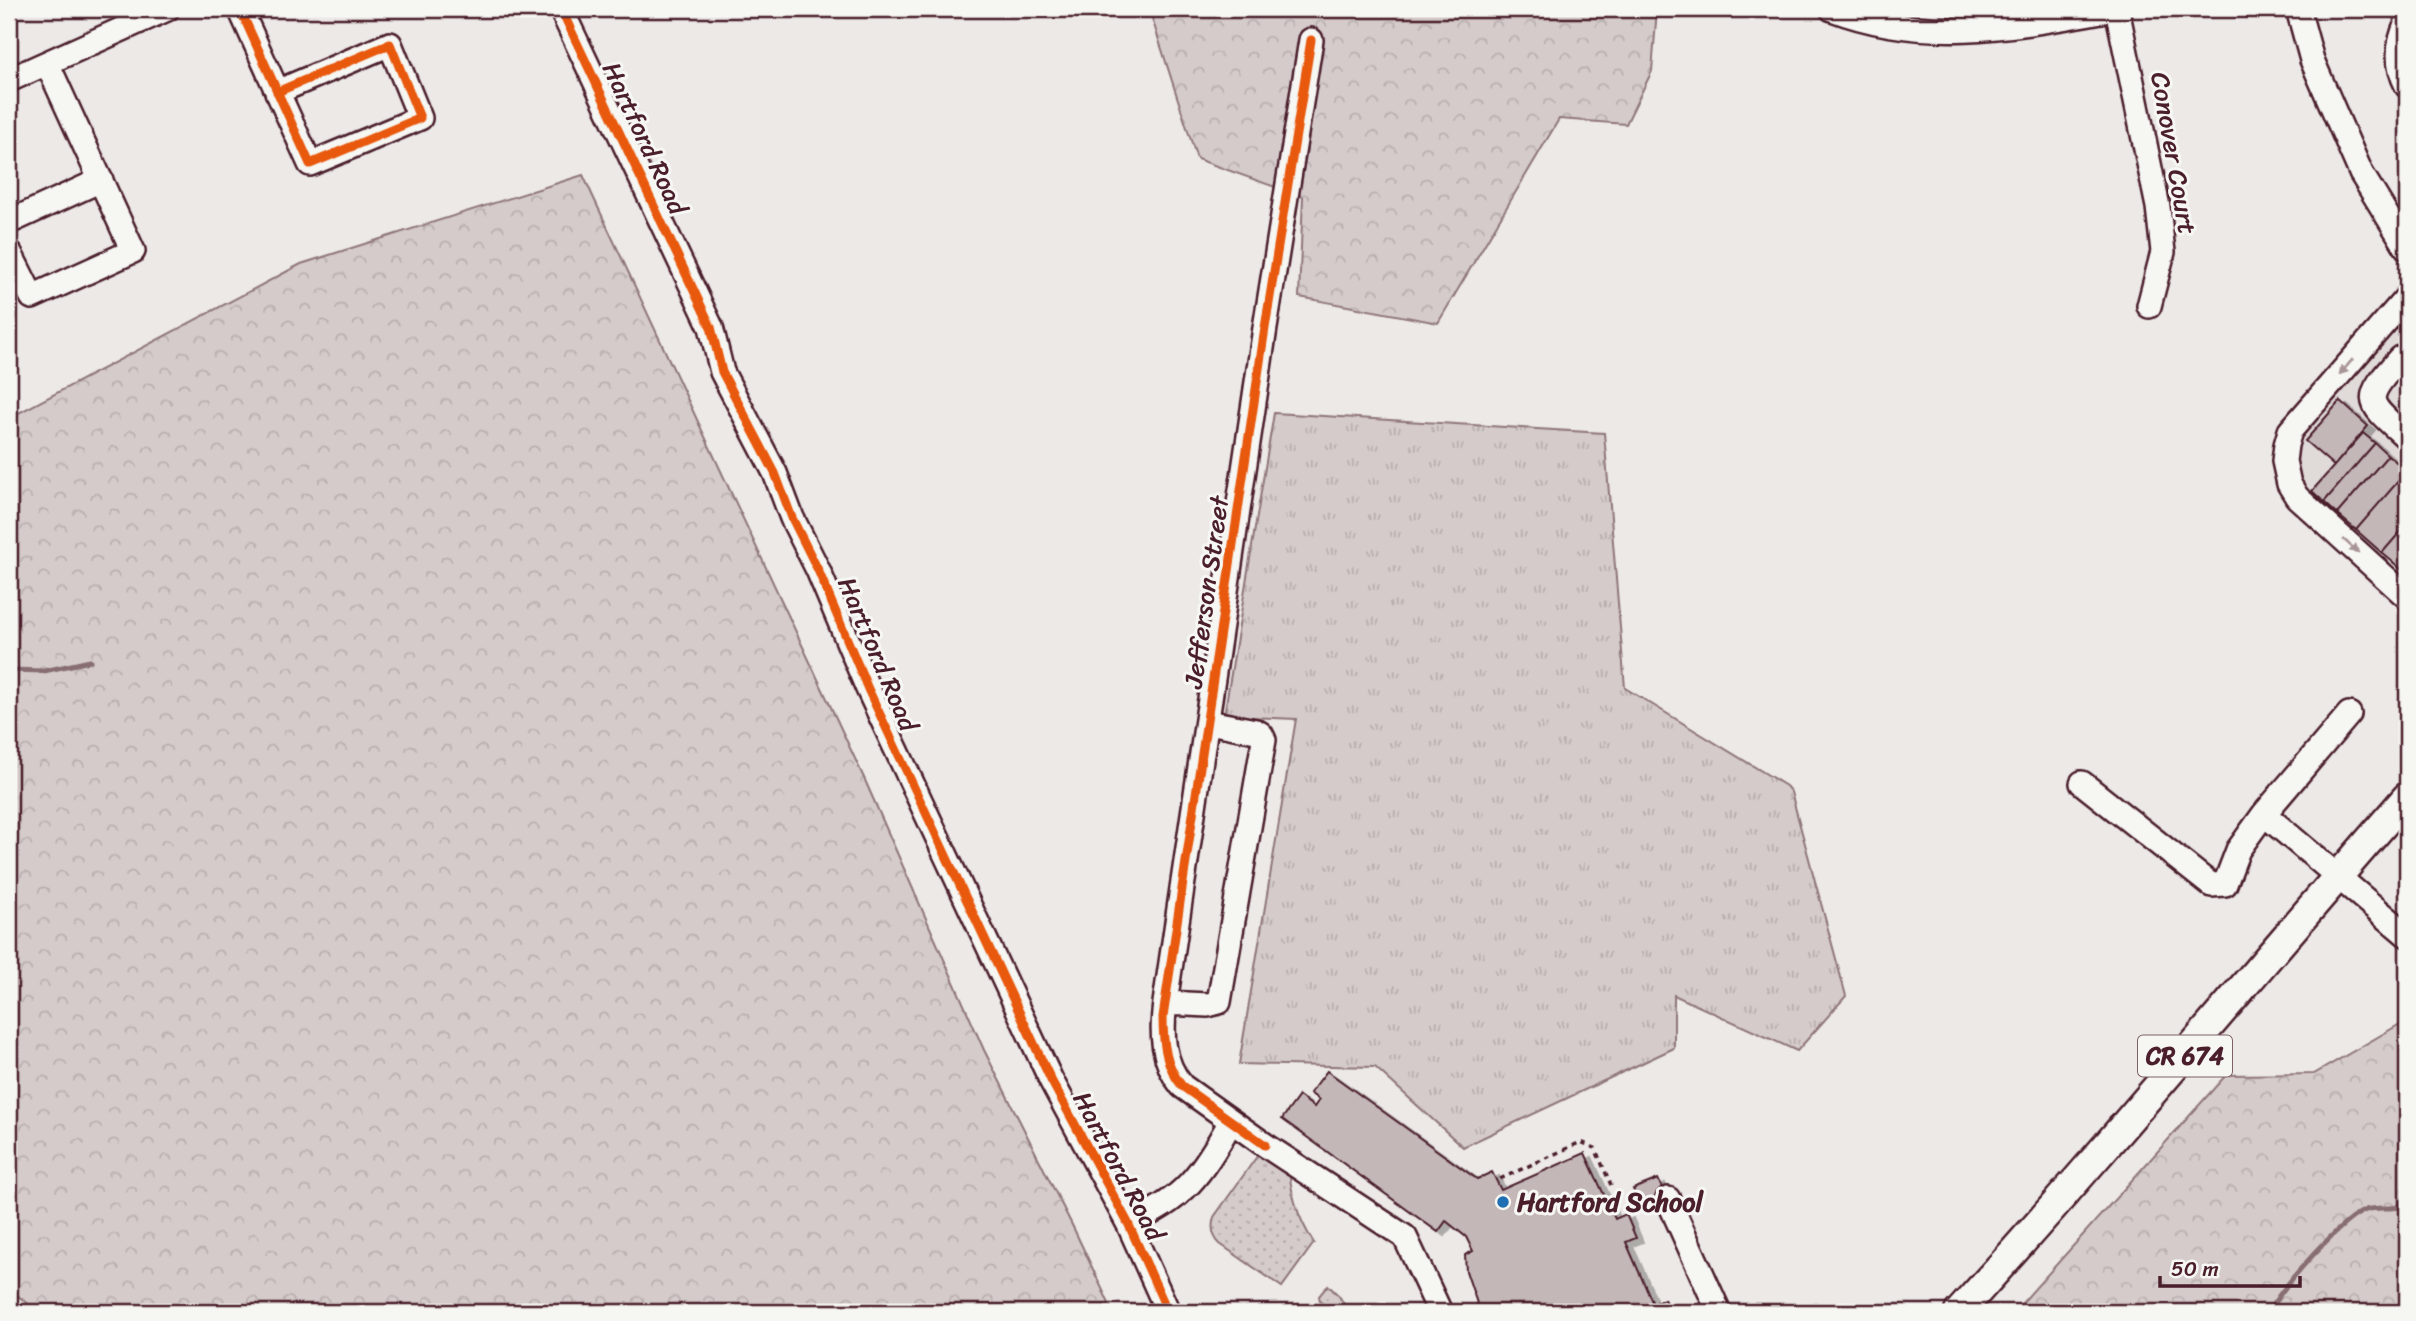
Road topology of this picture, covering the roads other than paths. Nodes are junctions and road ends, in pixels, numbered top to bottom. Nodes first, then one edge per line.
1 (240, 9) edge
2 (561, 9) edge
3 (1832, 9) edge
4 (2115, 9) edge
5 (2298, 9) edge
6 (153, 12) edge
7 (2407, 23) edge
8 (1311, 40) dead end
9 (47, 63) junction
10 (9, 80) edge
11 (2407, 86) edge
12 (277, 92) junction
13 (101, 180) junction
14 (9, 222) edge
15 (2404, 236) edge
16 (9, 251) edge
17 (2407, 297) edge
18 (2149, 306) dead end
19 (2374, 335) junction
20 (2403, 361) edge
21 (2407, 438) edge
22 (2407, 597) edge
23 (2349, 714) dead end
24 (1208, 722) junction
25 (2082, 783) dead end
26 (2407, 797) edge
27 (2264, 814) junction
28 (2337, 877) junction
29 (2407, 934) edge
30 (1165, 1003) junction
31 (1231, 1121) junction
32 (1668, 1199) dead end
33 (1128, 1223) junction
34 (1168, 1312) edge
35 (1440, 1312) edge
36 (1719, 1312) edge
37 (1959, 1312) edge

1 - 12 street
2 - 33 street, Hartford Road
3 - 4 street
4 - 18 street, Conover Court
5 - 15 street
6 - 9 street
7 - 11 street
8 - 24 street, Jefferson Street
9 - 10 street
9 - 13 street
12 - 12 street
13 - 14 street
13 - 16 street
17 - 19 street
19 - 20 street
19 -> 22 street
20 - 21 street
23 - 27 street
24 - 30 street, Jefferson Street
24 - 30 street
25 - 27 street
26 - 28 main road, CR 674
27 - 28 street
28 - 29 street
28 - 37 main road, CR 674
30 - 31 street, Jefferson Street
31 - 33 street
31 - 35 street, Jefferson Street
32 - 36 street
33 - 34 street, Hartford Road

